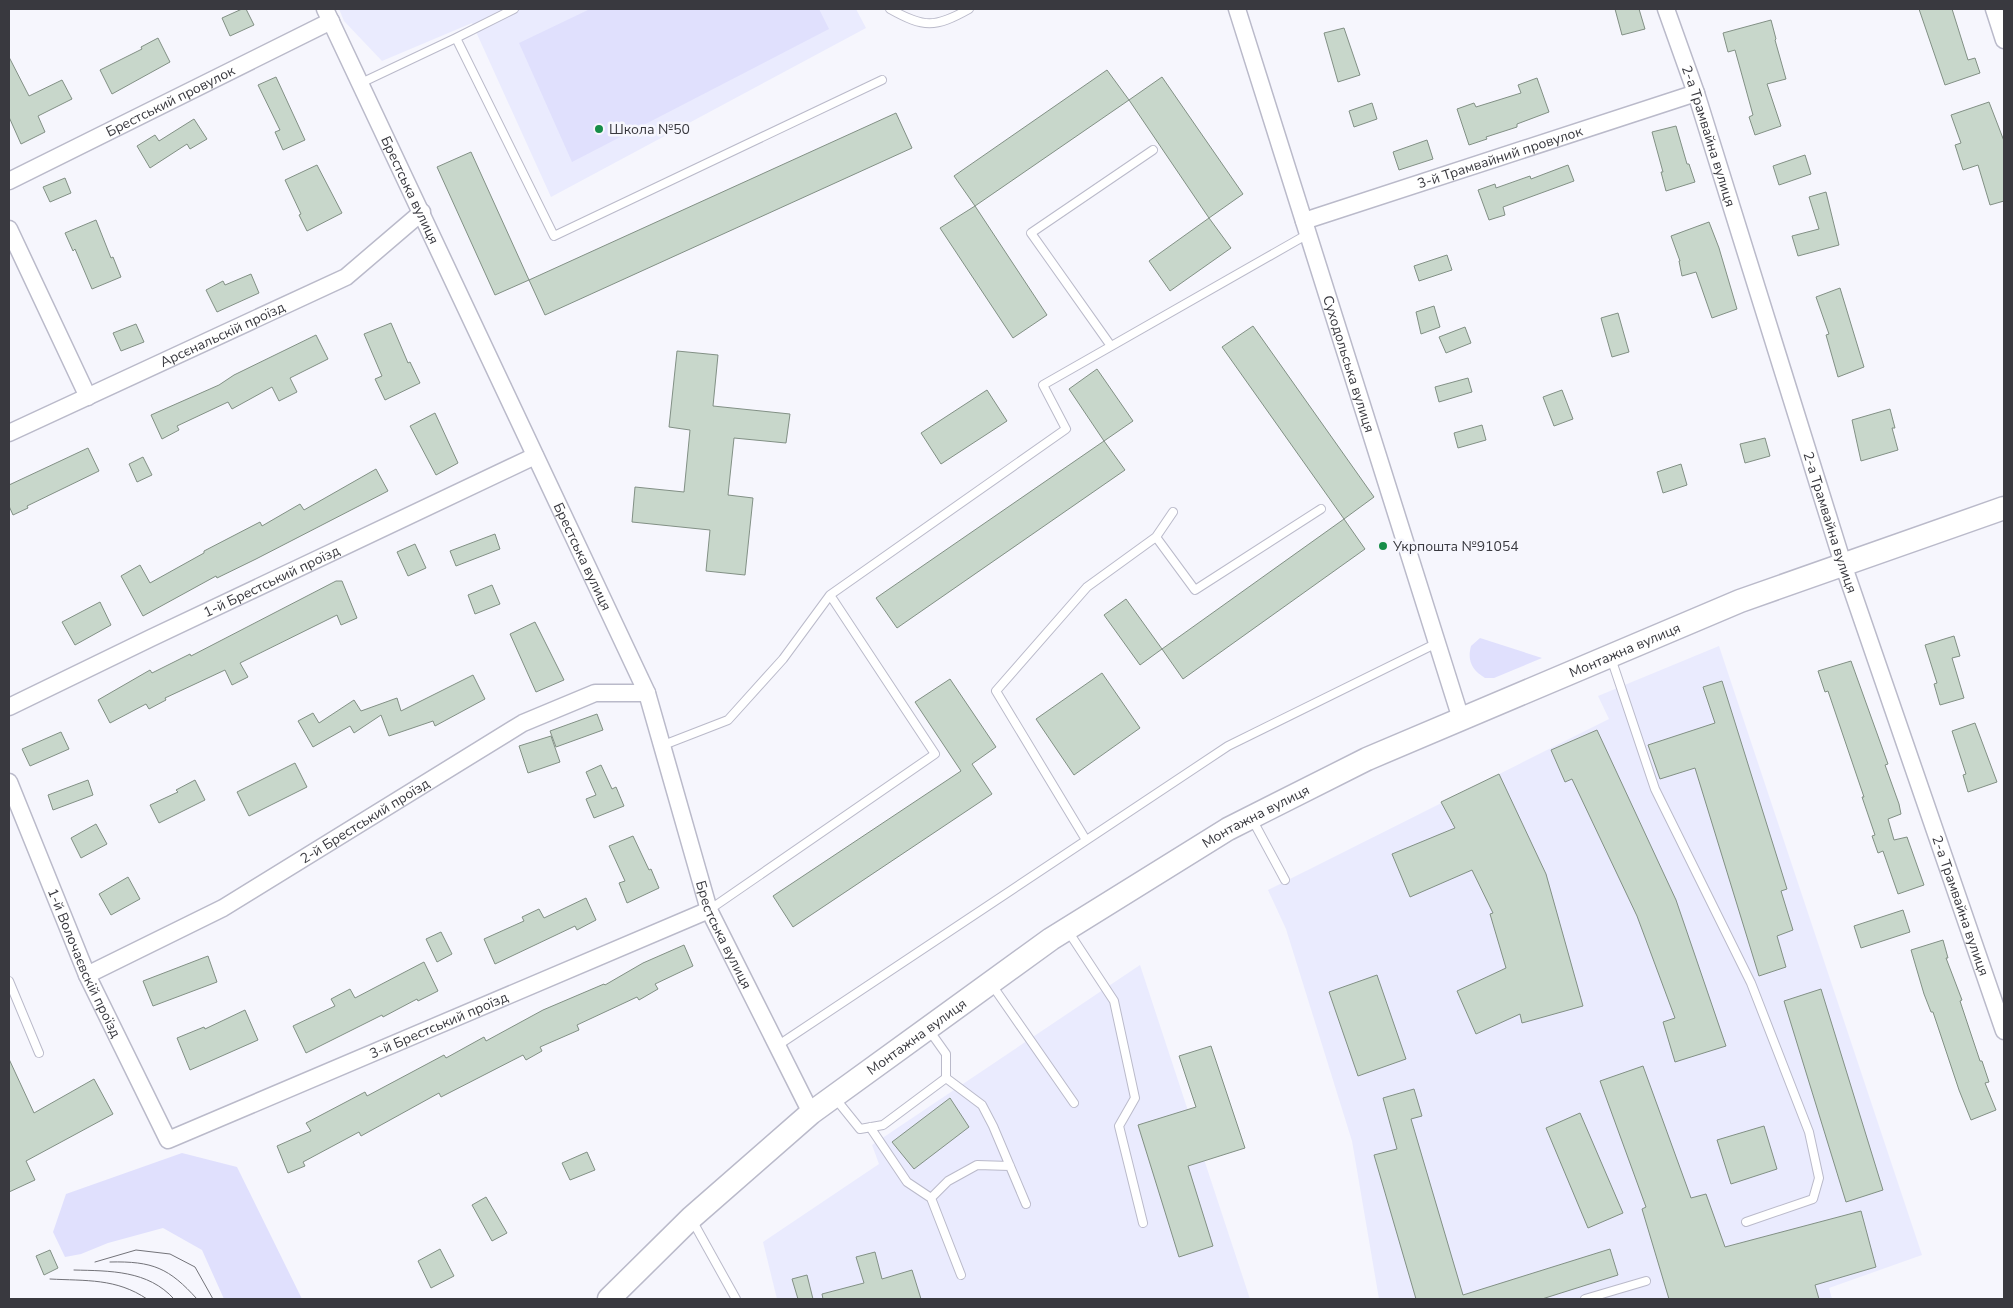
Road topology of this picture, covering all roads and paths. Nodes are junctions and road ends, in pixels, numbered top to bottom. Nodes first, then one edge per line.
1 (514, 9) edge
2 (890, 9) edge
3 (969, 9) edge
4 (1238, 9) edge
5 (1666, 9) edge
6 (1994, 9) edge
7 (328, 15) edge
8 (456, 38) junction
9 (2004, 40) edge
10 (882, 80) dead end
11 (361, 83) junction
12 (1696, 93) junction
13 (1153, 150) dead end
14 (9, 180) edge
15 (422, 212) junction
16 (1306, 227) junction
17 (9, 229) edge
18 (1111, 346) junction
19 (88, 397) junction
20 (9, 433) edge
21 (535, 456) junction
22 (2004, 508) edge
23 (1321, 509) dead end
24 (1173, 512) dead end
25 (1156, 537) junction
26 (1843, 564) junction
27 (830, 595) junction
28 (1437, 643) junction
29 (1610, 656) junction
30 (647, 693) junction
31 (9, 707) edge
32 (1461, 719) junction
33 (661, 747) junction
34 (9, 782) edge
35 (1251, 818) junction
36 (1086, 840) junction
37 (1285, 880) dead end
38 (709, 910) junction
39 (1067, 930) junction
40 (87, 975) junction
41 (9, 981) edge
42 (990, 983) junction
43 (928, 1028) junction
44 (2004, 1031) edge
45 (776, 1046) junction
46 (39, 1053) dead end
47 (946, 1078) junction
48 (834, 1097) junction
49 (1074, 1103) dead end
50 (811, 1113) junction
51 (870, 1128) junction
52 (168, 1140) joint
53 (1010, 1166) junction
54 (931, 1198) junction
55 (1026, 1204) dead end
56 (691, 1218) junction
57 (1746, 1222) dead end
58 (1143, 1223) dead end
59 (961, 1275) dead end
60 (1646, 1281) dead end
61 (609, 1299) edge
62 (736, 1299) edge
63 (1585, 1299) edge

1 - 8 lane
2 - 3 lane
4 - 16 street, Суходольська вулиця
5 - 12 street, 2-а Трамвайна вулиця
6 - 9 street
7 - 11 street, Брестська вулиця
7 - 14 street, Брестський провулок
8 - 10 lane
8 - 11 lane
11 - 15 street, Брестська вулиця
12 - 16 street, 3-й Трамвайний провулок
12 - 26 street, 2-а Трамвайна вулиця
13 - 18 lane
15 - 19 street, Арсєнальскій проїзд
15 - 21 street, Брестська вулиця
16 - 18 lane
16 - 28 street, Суходольська вулиця
17 - 19 street
18 - 27 lane
19 - 20 street, Арсєнальскій проїзд
21 - 30 street, Брестська вулиця
21 - 31 street, 1-й Брестський проїзд
22 - 26 street, Монтажна вулиця
23 - 25 lane
24 - 25 lane
25 - 36 lane
26 - 29 street, Монтажна вулиця
26 - 44 street, 2-а Трамвайна вулиця
27 - 33 lane
27 - 38 lane
28 - 32 street, Суходольська вулиця
28 - 36 lane
29 - 32 street, Монтажна вулиця
29 - 57 lane
30 - 33 street, Брестська вулиця
30 - 40 street, 2-й Брестський проїзд
32 - 35 street, Монтажна вулиця
33 - 38 street, Брестська вулиця
34 - 40 street, 1-й Волочаєвскій проїзд
35 - 37 lane
35 - 39 street, Монтажна вулиця
36 - 45 lane
38 - 45 street, Брестська вулиця
38 - 52 street, 3-й Брестський проїзд
39 - 42 street, Монтажна вулиця
39 - 58 lane
40 - 52 street, 1-й Волочаєвскій проїзд
41 - 46 lane
42 - 43 street, Монтажна вулиця
42 - 49 lane
43 - 47 lane
43 - 48 street, Монтажна вулиця
45 - 50 street, Брестська вулиця
47 - 51 lane
47 - 53 lane
48 - 50 street, Монтажна вулиця
48 - 51 lane
50 - 56 street, Монтажна вулиця
51 - 54 lane
53 - 54 lane
53 - 55 lane
54 - 59 lane
56 - 61 street, Монтажна вулиця
56 - 62 lane
60 - 63 lane

